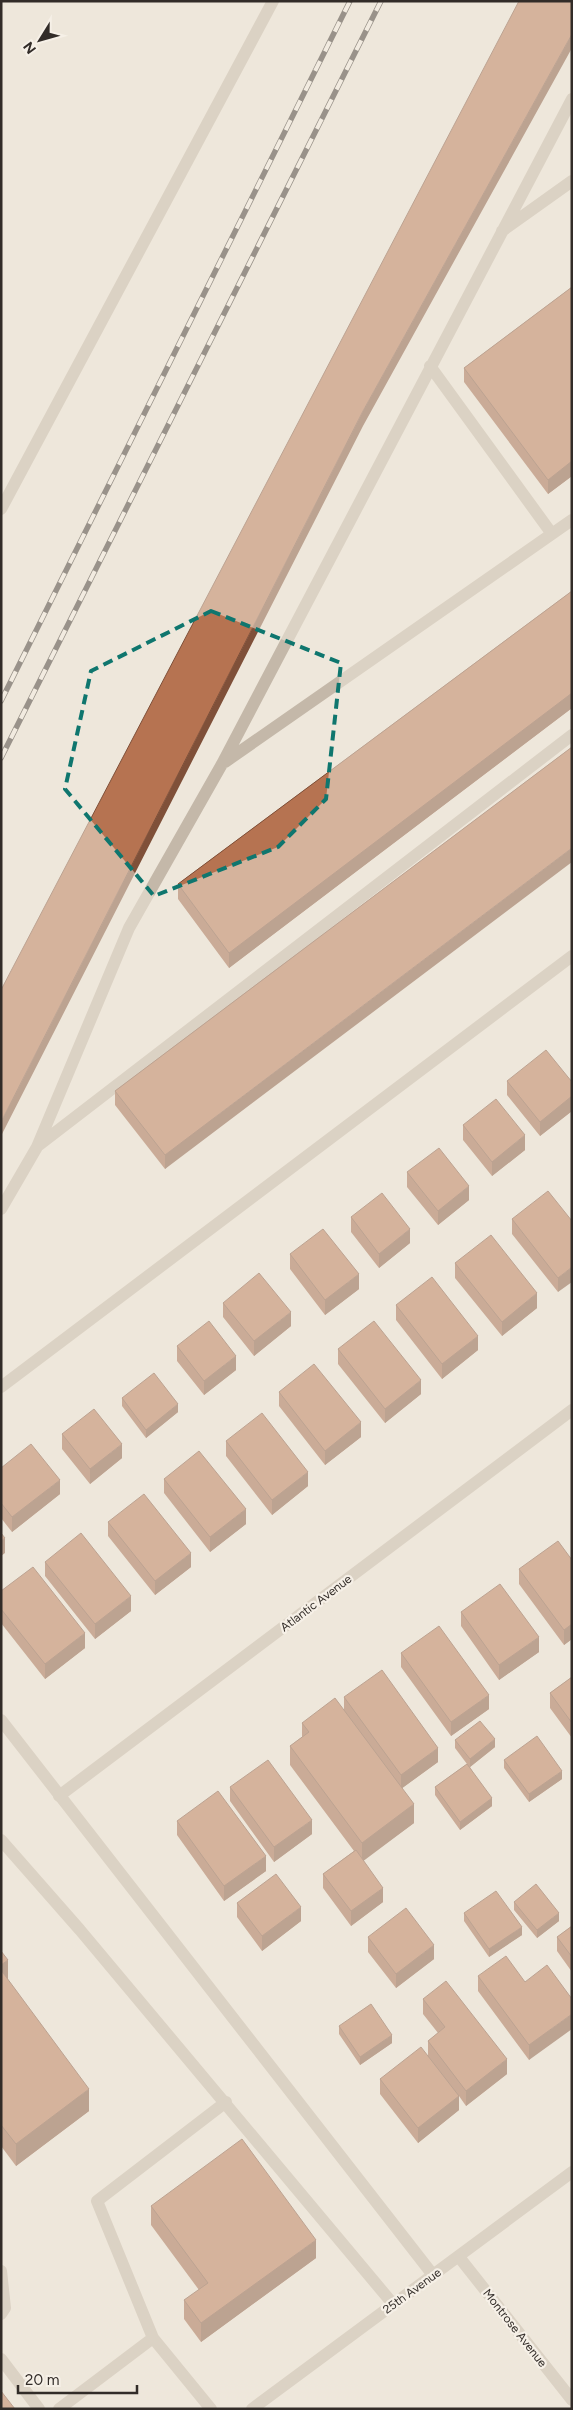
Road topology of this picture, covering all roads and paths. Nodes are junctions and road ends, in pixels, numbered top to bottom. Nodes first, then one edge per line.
1 (273, 1) edge
2 (572, 99) edge
3 (572, 182) edge
4 (500, 232) junction
5 (430, 366) junction
6 (1, 510) edge
7 (572, 520) edge
8 (552, 534) junction
9 (572, 735) edge
10 (222, 764) junction
11 (572, 956) edge
12 (37, 1147) junction
13 (1, 1209) edge
14 (1, 1387) edge
15 (572, 1410) edge
16 (1, 1720) edge
17 (59, 1796) junction
18 (1, 1840) edge
19 (226, 2102) junction
20 (572, 2172) edge
21 (459, 2257) junction
22 (1, 2271) edge
23 (433, 2275) junction
24 (393, 2304) junction
25 (1, 2314) edge
26 (153, 2338) junction
27 (1, 2359) edge
28 (572, 2400) edge
29 (39, 2409) edge
30 (59, 2409) edge
31 (211, 2409) edge
32 (252, 2409) edge

1 - 6 street
2 - 4 street
3 - 4 street
4 - 5 street
5 - 8 street
5 - 10 street
7 - 8 street
8 - 10 street
9 - 12 street
10 - 12 street
11 - 14 street
12 - 13 street
15 - 17 street, Atlantic Avenue
16 - 17 street
17 - 23 street
18 - 19 street
19 - 24 street
19 - 26 street
20 - 21 street, 25th Avenue
21 - 23 street, 25th Avenue
21 - 28 street, Montrose Avenue
22 - 25 street
23 - 24 street, 25th Avenue
24 - 32 street, 25th Avenue
26 - 30 street
26 - 31 street
27 - 29 street

